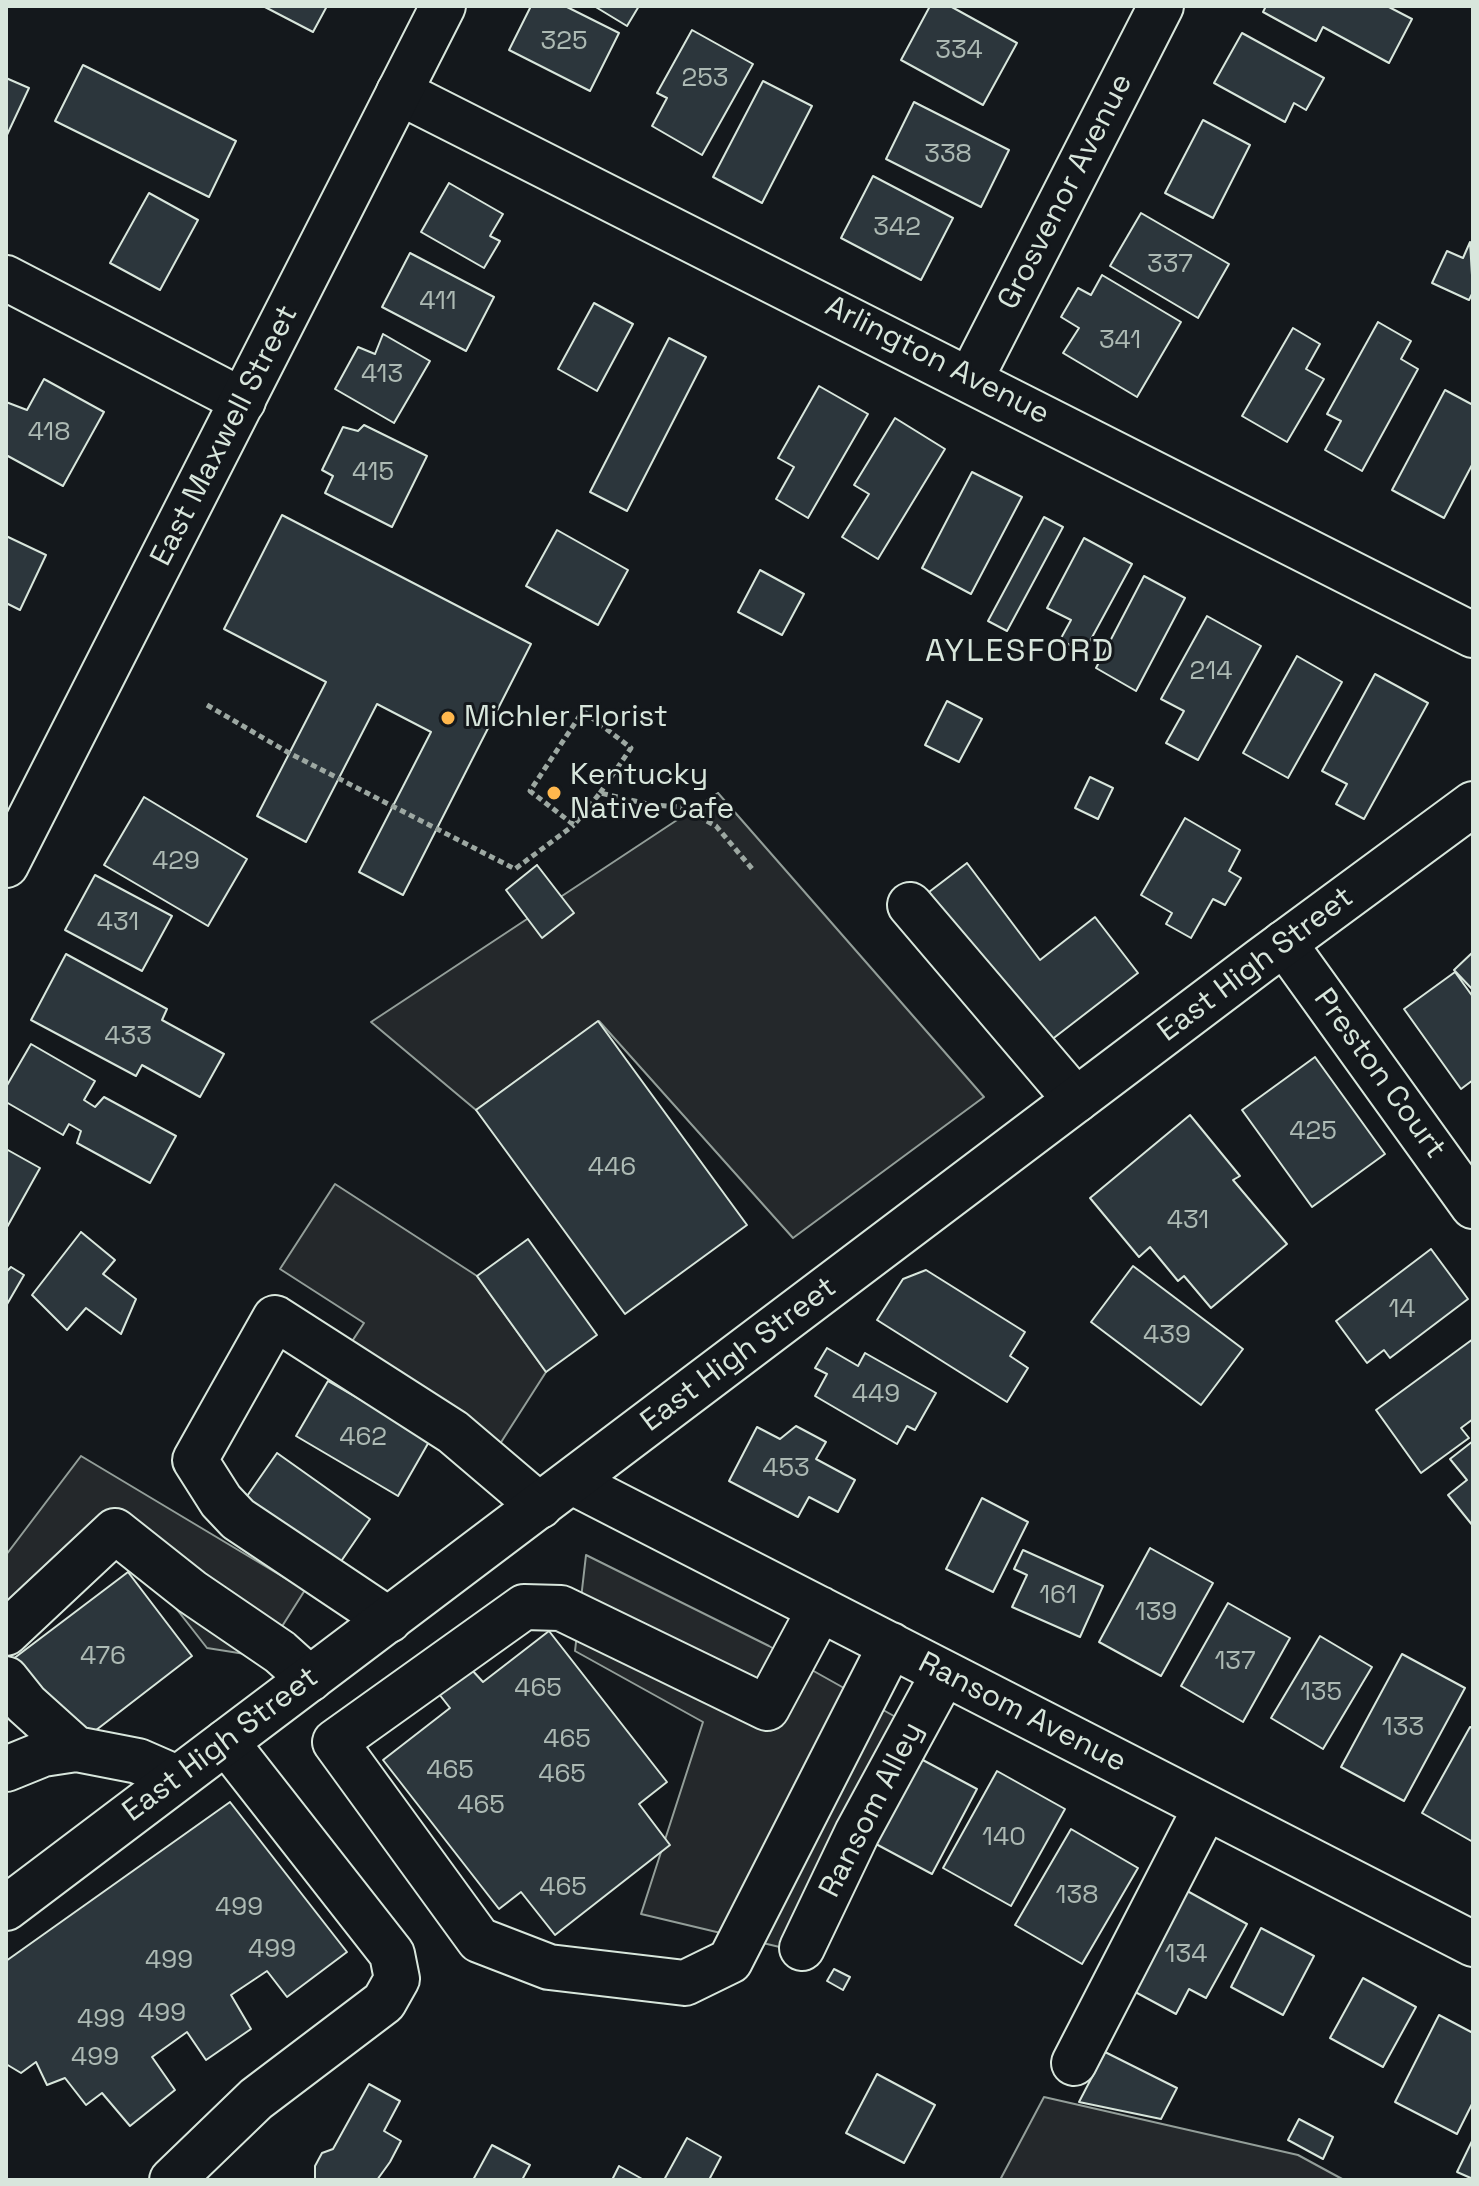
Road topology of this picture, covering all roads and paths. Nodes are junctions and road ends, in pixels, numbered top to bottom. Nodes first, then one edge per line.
1 (443, 6) edge
2 (1161, 6) edge
3 (399, 92) junction
4 (6, 278) edge
5 (971, 378) junction
6 (243, 401) junction
7 (1473, 635) edge
8 (207, 705) dead end
9 (600, 793) junction
10 (1473, 804) edge
11 (574, 825) junction
12 (6, 865) edge
13 (754, 871) dead end
14 (910, 905) dead end
15 (1284, 943) junction
16 (1076, 1100) junction
17 (1473, 1206) edge
18 (556, 1494) junction
19 (820, 1609) junction
20 (389, 1620) junction
21 (6, 1633) edge
22 (891, 1645) junction
23 (944, 1673) junction
24 (6, 1679) edge
25 (310, 1679) junction
26 (226, 1742) junction
27 (76, 1749) junction
28 (6, 1769) edge
29 (177, 1778) junction
30 (1206, 1807) junction
31 (6, 1908) edge
32 (1473, 1944) edge
33 (802, 1948) dead end
34 (1074, 2063) dead end
35 (172, 2180) edge

1 - 3 street, East Maxwell Street
2 - 5 street, Grosvenor Avenue
3 - 5 street, Arlington Avenue
3 - 6 street, East Maxwell Street
4 - 6 street
5 - 7 street, Arlington Avenue
6 - 12 street, East Maxwell Street
8 - 11 path
9 - 11 path
9 - 11 path
9 - 13 path
10 - 15 street, East High Street
14 - 16 street
15 - 16 street, East High Street
15 - 17 street, Preston Court
16 - 18 street, East High Street
18 - 19 street, Ransom Avenue
18 - 20 street, East High Street
18 - 20 street, Ransom Avenue
19 - 22 street, Ransom Avenue
19 - 22 street
20 - 25 street, East High Street
21 - 25 street
22 - 23 street, Ransom Avenue
23 - 30 street, Ransom Avenue
23 - 33 street, Ransom Alley
24 - 27 street
25 - 26 street, East High Street
26 - 29 street, East High Street
26 - 35 street
27 - 28 street
27 - 29 street
29 - 31 street, East High Street
30 - 32 street, Ransom Avenue
30 - 34 street

